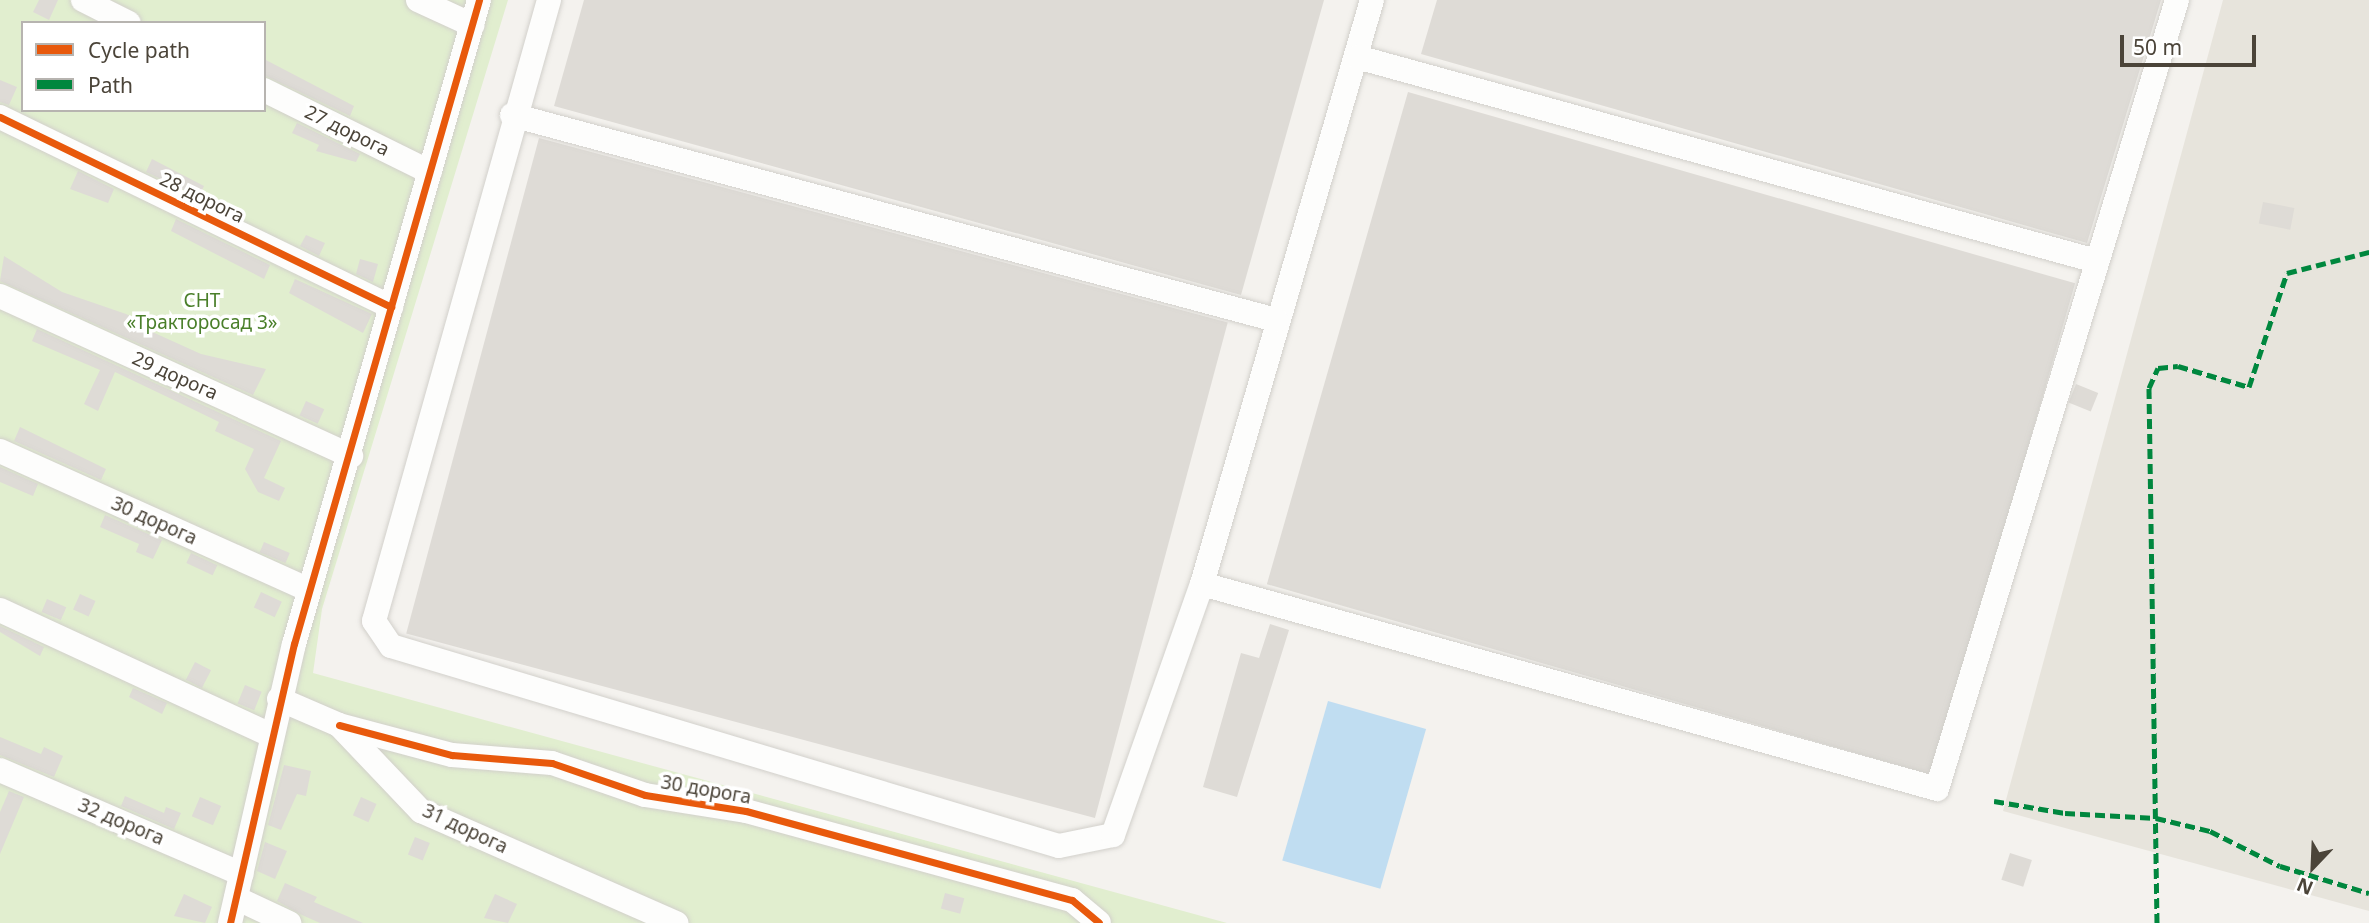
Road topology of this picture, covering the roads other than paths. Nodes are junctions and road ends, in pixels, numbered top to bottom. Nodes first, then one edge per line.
1 (83, 0) edge
2 (418, 0) edge
3 (479, 0) edge
4 (549, 0) edge
5 (1373, 0) edge
6 (2177, 0) edge
7 (125, 21) edge
8 (472, 25) junction
9 (1357, 57) junction
10 (266, 91) edge
11 (512, 115) junction
12 (0, 117) edge
13 (430, 172) junction
14 (2095, 261) junction
15 (0, 296) edge
16 (391, 307) junction
17 (1276, 320) junction
18 (0, 451) edge
19 (351, 456) junction
20 (1202, 584) junction
21 (309, 590) junction
22 (0, 610) edge
23 (279, 699) junction
24 (339, 725) junction
25 (271, 735) junction
26 (0, 770) edge
27 (239, 886) junction
28 (230, 923) edge
29 (289, 923) edge
30 (676, 923) edge
31 (1099, 923) edge

1 - 7 street
2 - 8 street
3 - 8 street
4 - 11 street
5 - 9 street
6 - 14 street
8 - 13 street
9 - 14 street
9 - 17 street
10 - 13 street, 27 дорога
11 - 17 street
11 - 20 street
12 - 16 street, 28 дорога
13 - 16 street
14 - 20 street
15 - 19 street, 29 дорога
16 - 19 street
17 - 20 street
18 - 21 street, 30 дорога
19 - 21 street
21 - 23 street
22 - 25 street
23 - 24 street, 31 дорога
23 - 25 street
24 - 30 street, 31 дорога
24 - 31 street, 30 дорога
25 - 27 street
26 - 27 street, 32 дорога
27 - 28 street
27 - 29 street, 32 дорога

